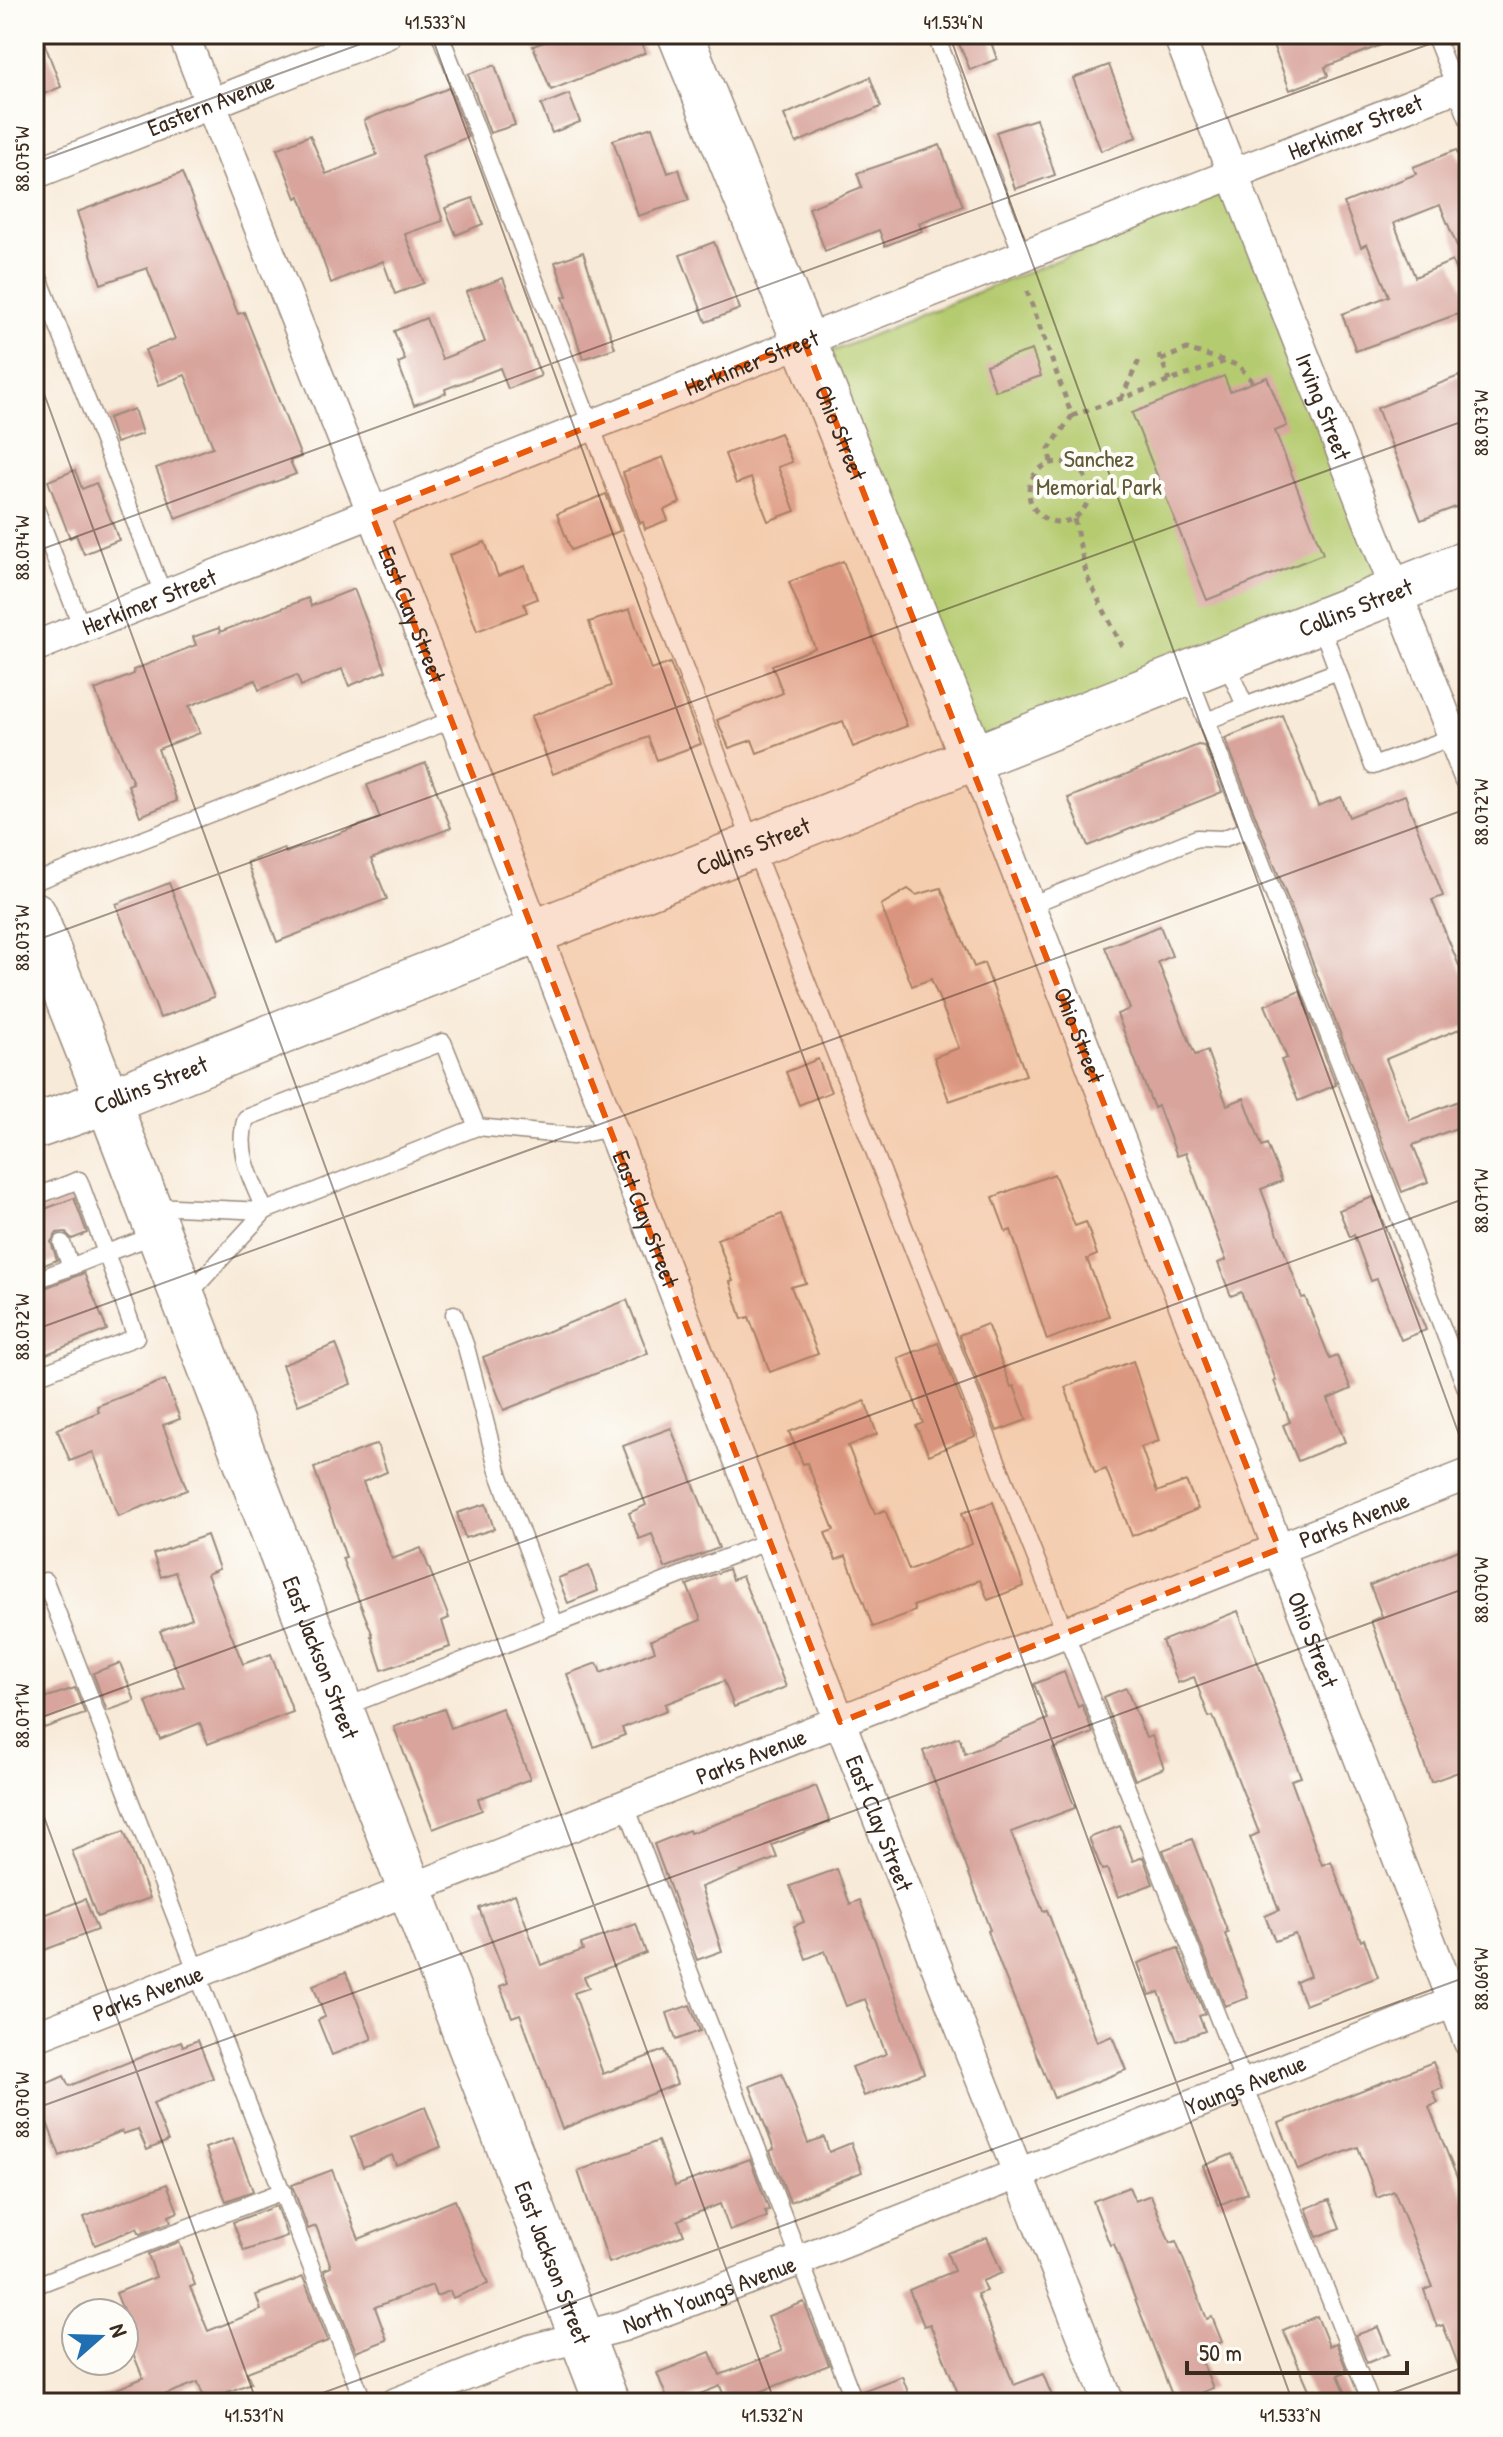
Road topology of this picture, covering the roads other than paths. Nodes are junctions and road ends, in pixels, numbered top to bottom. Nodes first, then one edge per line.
1 (183, 34) edge
2 (386, 34) edge
3 (440, 34) edge
4 (680, 34) edge
5 (935, 34) edge
6 (1178, 34) edge
7 (1434, 34) edge
8 (1462, 84) edge
9 (211, 104) junction
10 (1469, 122) edge
11 (34, 174) edge
12 (1233, 174) junction
13 (1023, 256) junction
14 (34, 265) edge
15 (804, 341) junction
16 (591, 426) junction
17 (34, 504) edge
18 (371, 513) junction
19 (1469, 562) edge
20 (1395, 591) junction
21 (164, 596) junction
22 (1319, 621) junction
23 (82, 628) junction
24 (34, 647) edge
25 (1206, 666) junction
26 (1338, 671) junction
27 (1245, 706) junction
28 (454, 719) junction
29 (1206, 721) junction
30 (1453, 737) junction
31 (973, 759) junction
32 (1469, 777) edge
33 (1249, 829) junction
34 (753, 846) junction
35 (34, 882) edge
36 (1030, 905) junction
37 (34, 914) edge
38 (536, 932) junction
39 (42, 959) edge
40 (108, 1101) junction
41 (34, 1127) edge
42 (477, 1127) junction
43 (611, 1128) junction
44 (42, 1199) edge
45 (265, 1211) junction
46 (153, 1220) junction
47 (62, 1243) dead end
48 (106, 1253) junction
49 (34, 1261) edge
50 (71, 1267) junction
51 (37, 1280) edge
52 (184, 1300) junction
53 (454, 1314) dead end
54 (34, 1377) edge
55 (1469, 1396) edge
56 (1469, 1474) edge
57 (771, 1540) junction
58 (1279, 1549) junction
59 (34, 1585) edge
60 (555, 1624) junction
61 (1064, 1634) junction
62 (340, 1709) junction
63 (840, 1722) junction
64 (626, 1806) junction
65 (410, 1891) junction
66 (199, 1973) junction
67 (1462, 1998) edge
68 (34, 2037) edge
69 (1469, 2042) edge
70 (1245, 2084) junction
71 (1020, 2173) junction
72 (283, 2191) junction
73 (800, 2260) junction
74 (34, 2286) edge
75 (581, 2337) junction
76 (364, 2403) edge
77 (396, 2403) edge
78 (607, 2403) edge
79 (855, 2403) edge
80 (1109, 2403) edge
81 (1371, 2403) edge

1 - 9 street, East Clay Street
2 - 9 street, Eastern Avenue
3 - 16 lane
4 - 15 main road, Ohio Street
5 - 13 lane
6 - 12 street, Irving Street
7 - 8 lane
8 - 10 lane
8 - 12 street, Herkimer Street
9 - 11 street, Eastern Avenue
9 - 18 street, East Clay Street
12 - 13 street, Herkimer Street
12 - 20 street, Irving Street
13 - 15 street, Herkimer Street
14 - 21 lane
15 - 16 street, Herkimer Street
15 - 31 main road, Ohio Street
16 - 18 street, Herkimer Street
16 - 34 lane
17 - 23 lane
18 - 21 street, Herkimer Street
18 - 28 street, East Clay Street
19 - 20 main road, Collins Street
20 - 22 main road, Collins Street
20 - 30 street, Irving Street
21 - 23 street, Herkimer Street
22 - 25 main road, Collins Street
22 - 26 lane
23 - 24 street, Herkimer Street
25 - 27 lane
25 - 29 lane
25 - 31 main road, Collins Street
26 - 27 lane
26 - 30 lane
27 - 29 lane
28 - 35 lane
28 - 38 street, East Clay Street
29 - 33 lane
30 - 32 street, Irving Street
31 - 34 main road, Collins Street
31 - 36 street, Ohio Street
33 - 36 lane
33 - 55 lane
34 - 38 main road, Collins Street
34 - 61 lane
36 - 58 street, Ohio Street
37 - 39 main road, East Jackson Street
38 - 40 main road, Collins Street
38 - 43 street, East Clay Street
39 - 40 main road, East Jackson Street
40 - 41 main road, Collins Street
40 - 46 main road, East Jackson Street
42 - 43 lane
42 - 45 lane
42 - 45 lane
43 - 57 street, East Clay Street
44 - 48 lane
45 - 46 lane
45 - 52 lane
46 - 48 lane
46 - 52 main road, East Jackson Street
47 - 50 lane
48 - 50 lane
48 - 54 lane
49 - 51 lane
50 - 51 lane
52 - 62 main road, East Jackson Street
53 - 60 lane
56 - 58 street, Parks Avenue
57 - 60 lane
57 - 63 street, East Clay Street
58 - 61 street, Parks Avenue
58 - 67 street, Ohio Street
59 - 66 lane
60 - 62 lane
61 - 63 street, Parks Avenue
61 - 70 lane
62 - 65 main road, East Jackson Street
63 - 64 street, Parks Avenue
63 - 71 street, East Clay Street
64 - 65 street, Parks Avenue
64 - 73 lane
65 - 66 street, Parks Avenue
65 - 75 main road, East Jackson Street
66 - 68 street, Parks Avenue
66 - 72 lane
67 - 69 street, Ohio Street
67 - 70 street, Youngs Avenue
70 - 71 street, Youngs Avenue
70 - 81 lane
71 - 73 street, North Youngs Avenue
71 - 80 street, East Clay Street
72 - 74 lane
72 - 76 lane
73 - 75 street, North Youngs Avenue
73 - 79 lane
75 - 77 street, North Youngs Avenue
75 - 78 main road, East Jackson Street

